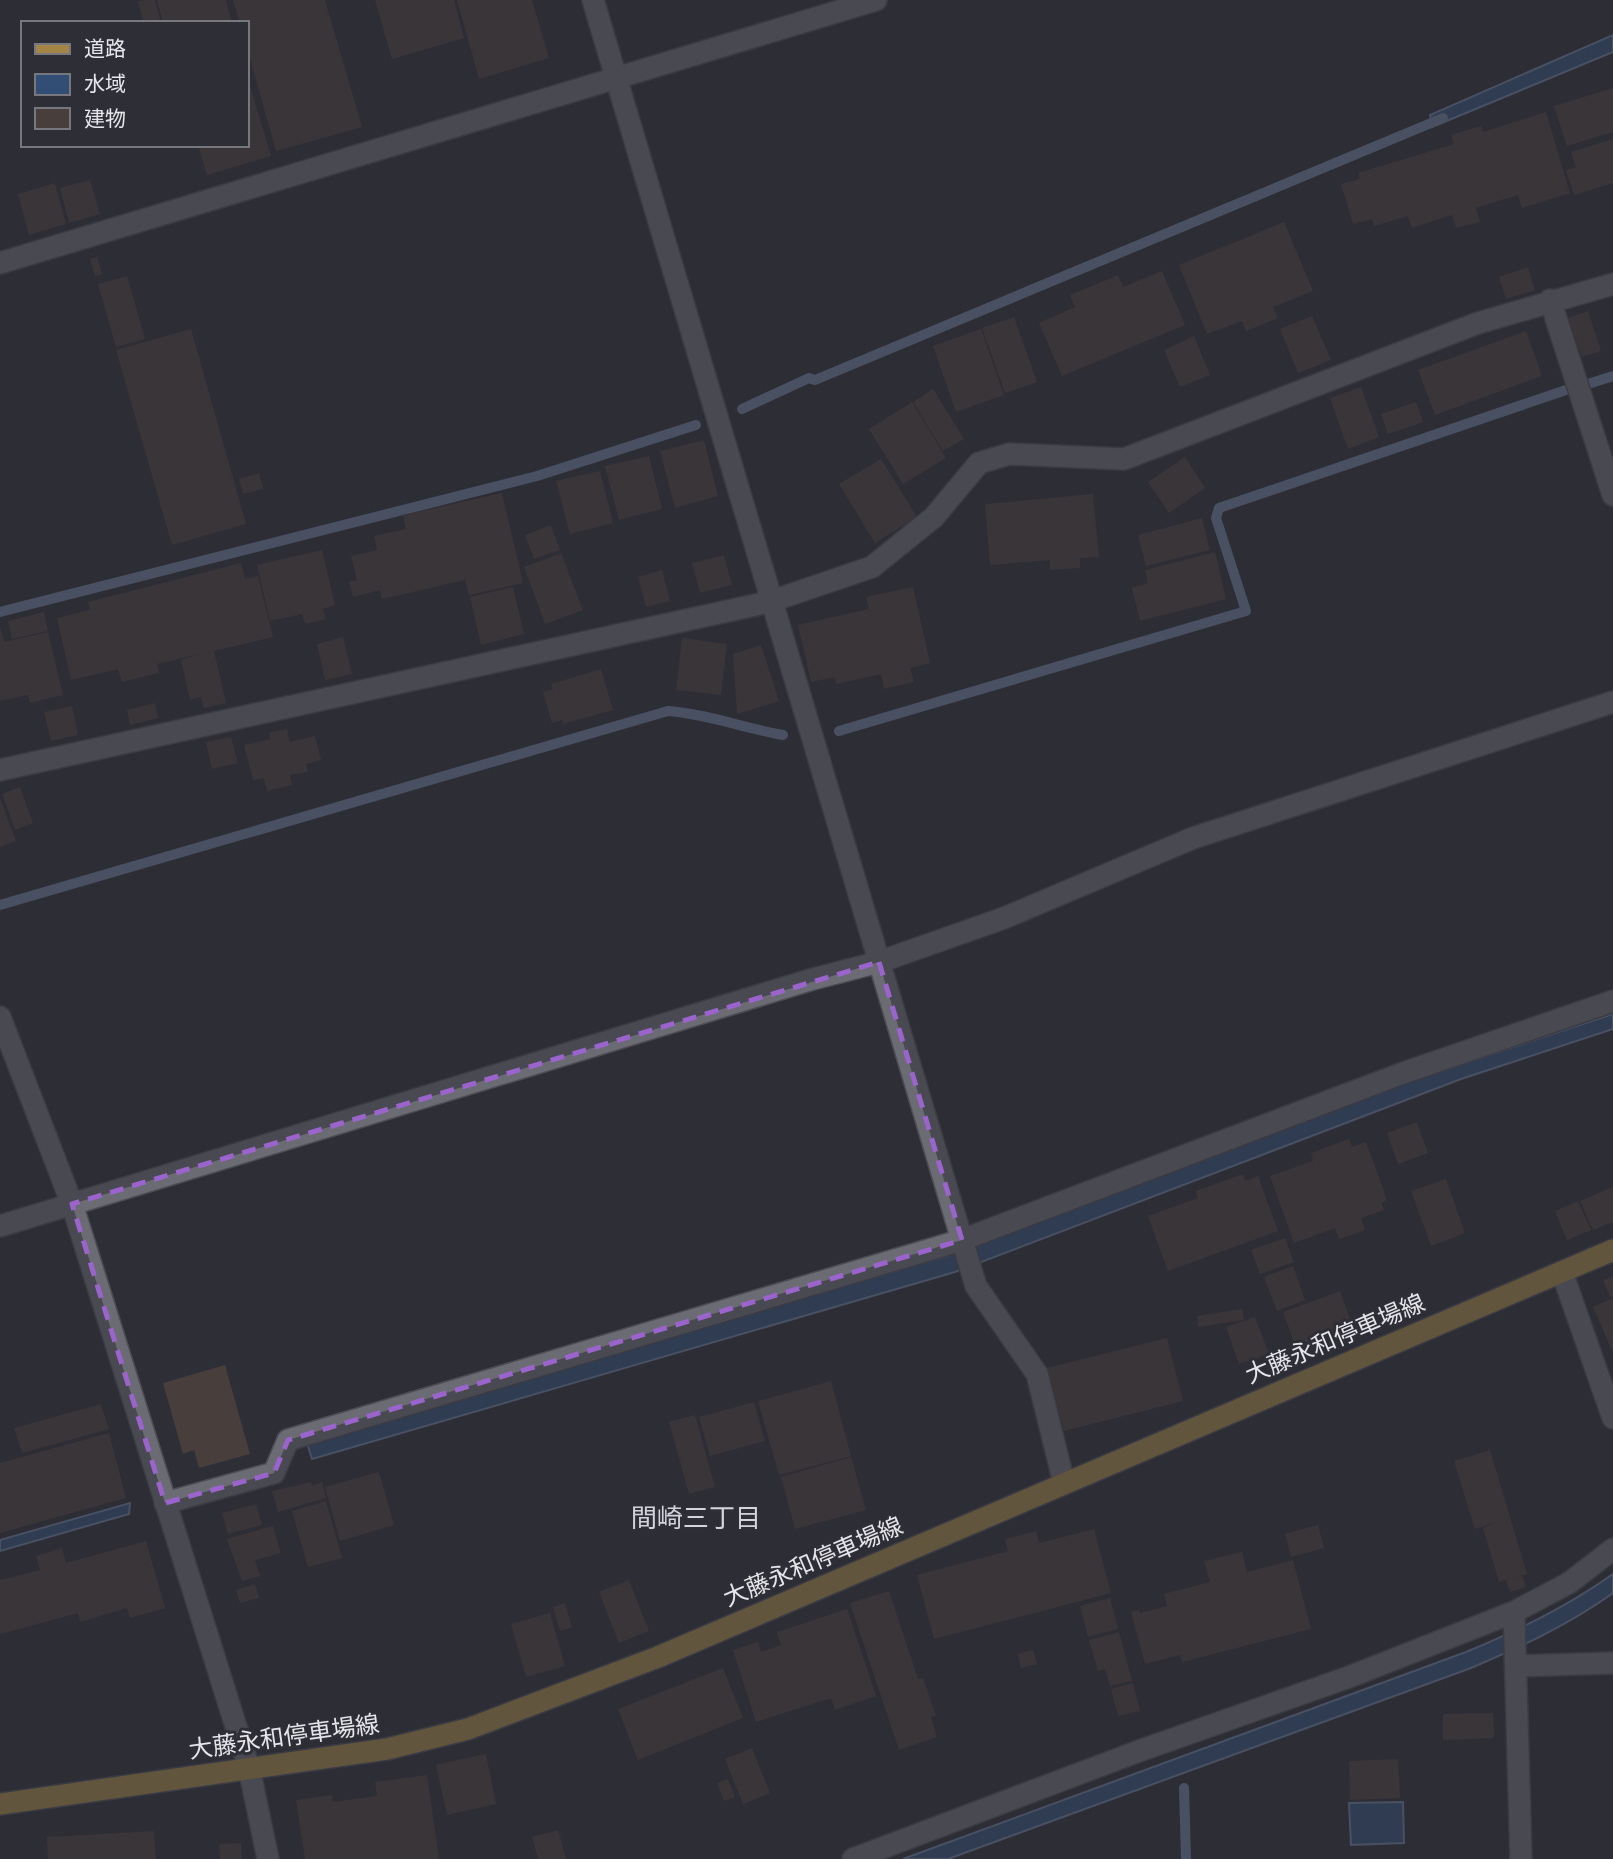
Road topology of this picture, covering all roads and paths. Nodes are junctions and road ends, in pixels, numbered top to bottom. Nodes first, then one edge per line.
1 (593, 0) edge
2 (876, 0) edge
3 (615, 77) junction
4 (0, 263) edge
5 (1613, 284) edge
6 (1550, 300) junction
7 (1613, 495) edge
8 (769, 602) junction
9 (1613, 702) edge
10 (0, 770) edge
11 (879, 962) junction
12 (1613, 1001) edge
13 (0, 1017) edge
14 (72, 1205) junction
15 (0, 1226) edge
16 (962, 1243) junction
17 (1613, 1250) edge
18 (1562, 1272) junction
19 (1613, 1418) edge
20 (1064, 1483) junction
21 (165, 1503) junction
22 (1613, 1549) edge
23 (1514, 1619) junction
24 (1516, 1660) junction
25 (1613, 1663) edge
26 (249, 1768) junction
27 (0, 1804) edge
28 (268, 1859) edge
29 (853, 1859) edge
30 (1521, 1859) edge

1 - 3 street
2 - 3 street
3 - 4 street
3 - 8 street
5 - 6 street
6 - 7 street
6 - 8 street
8 - 10 street
8 - 11 street
9 - 11 street
11 - 14 street
11 - 16 street
12 - 16 street
13 - 14 street
14 - 15 street
14 - 21 street
16 - 20 street
16 - 21 street
17 - 18 main road, 大藤永和停車場線
18 - 19 street
18 - 20 main road, 大藤永和停車場線
20 - 26 main road, 大藤永和停車場線
21 - 26 street
22 - 23 street
23 - 24 street
23 - 29 street
24 - 25 street
24 - 30 street
26 - 27 main road, 大藤永和停車場線
26 - 28 street

